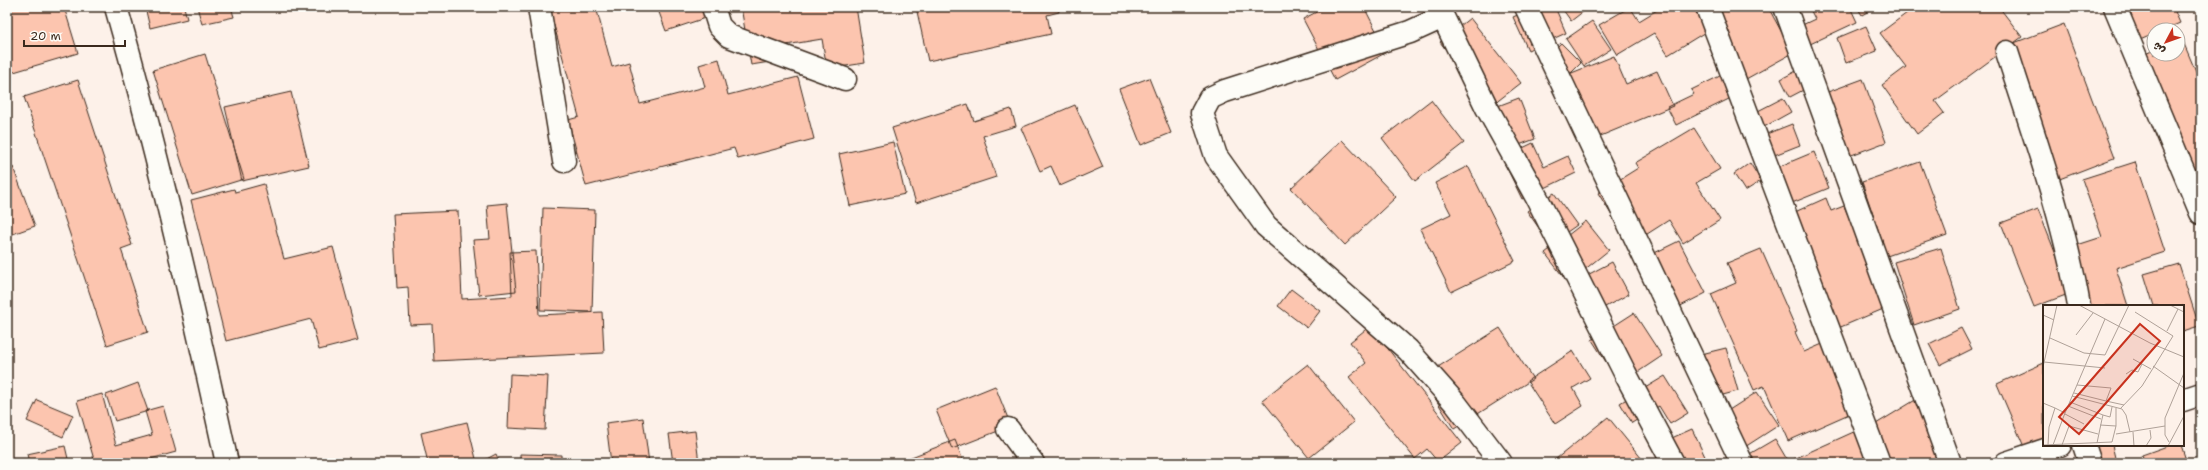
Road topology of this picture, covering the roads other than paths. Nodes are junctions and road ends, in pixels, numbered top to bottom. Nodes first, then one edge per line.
1 (116, 7) edge
2 (539, 7) edge
3 (713, 7) edge
4 (1526, 7) edge
5 (1707, 7) edge
6 (1785, 7) edge
7 (2115, 7) edge
8 (1441, 12) edge
9 (2007, 52) dead end
10 (845, 79) dead end
11 (564, 161) dead end
12 (2201, 213) edge
13 (2079, 305) edge
14 (2201, 394) edge
15 (2184, 400) edge
16 (1008, 429) dead end
17 (2057, 446) edge
18 (2084, 446) edge
19 (227, 463) edge
20 (1033, 463) edge
21 (1501, 463) edge
22 (1673, 463) edge
23 (1742, 463) edge
24 (1879, 463) edge
25 (1950, 463) edge
26 (2006, 463) edge
27 (2090, 463) edge

1 - 19 street
2 - 11 street
3 - 10 street
4 - 23 street
5 - 24 street
6 - 25 street
7 - 12 street
8 - 21 street
8 - 22 street
9 - 13 street
14 - 15 street
16 - 20 street
17 - 26 street
18 - 27 street

